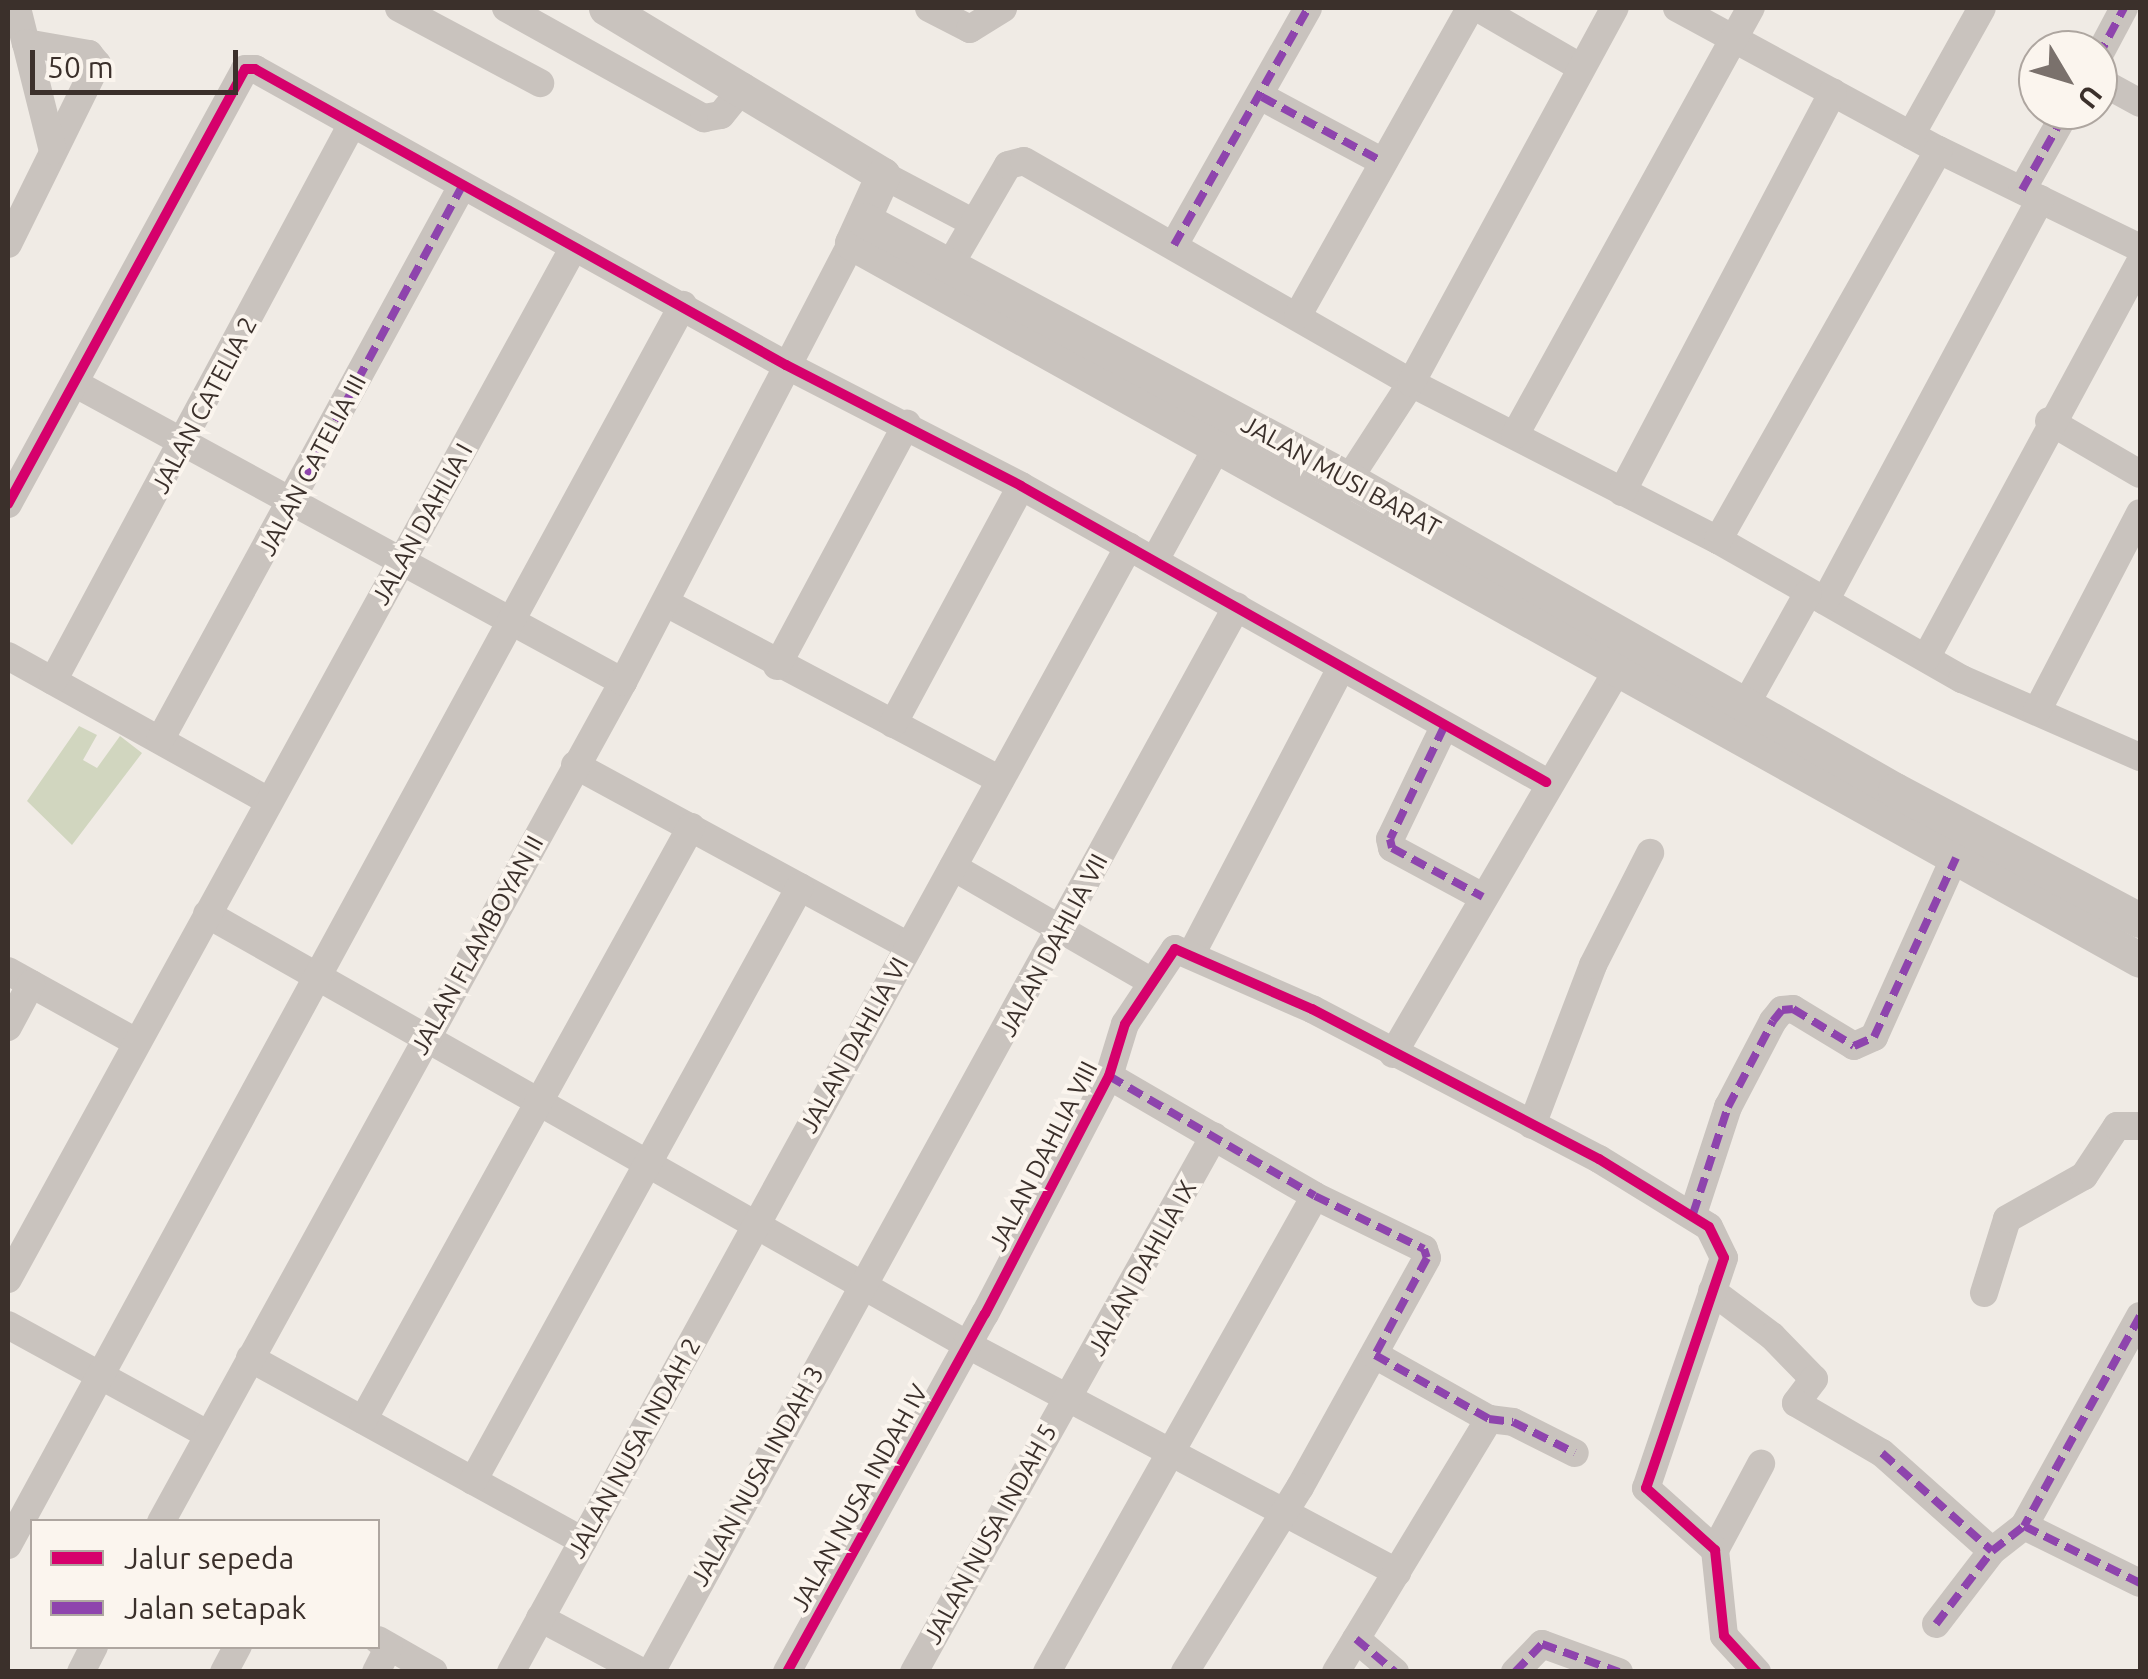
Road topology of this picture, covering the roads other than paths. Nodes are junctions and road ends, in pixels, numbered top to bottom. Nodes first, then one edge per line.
1 (16, 8) edge
2 (399, 8) edge
3 (506, 8) edge
4 (606, 8) edge
5 (929, 8) edge
6 (1002, 8) edge
7 (1308, 8) edge
8 (1474, 8) edge
9 (1615, 8) edge
10 (1677, 8) edge
11 (1751, 8) edge
12 (1982, 8) edge
13 (1734, 39) junction
14 (26, 43) junction
15 (1580, 68) junction
16 (540, 83) dead end
17 (744, 87) junction
18 (2118, 91) edge
19 (1833, 92) junction
20 (1262, 97) junction
21 (2140, 103) edge
22 (351, 126) junction
23 (2059, 130) edge
24 (1911, 135) junction
25 (1939, 150) junction
26 (53, 152) junction
27 (1383, 162) junction
28 (883, 175) junction
29 (461, 188) junction
30 (2032, 194) junction
31 (972, 222) junction
32 (858, 232) junction
33 (8, 244) edge
34 (1174, 245) junction
35 (574, 247) junction
36 (2140, 248) edge
37 (2140, 262) edge
38 (951, 263) junction
39 (683, 305) junction
40 (1298, 315) junction
41 (786, 365) junction
42 (1411, 383) junction
43 (76, 384) junction
44 (2050, 421) junction
45 (907, 424) junction
46 (1516, 436) junction
47 (185, 444) junction
48 (1216, 449) junction
49 (2140, 474) edge
50 (1348, 479) junction
51 (1022, 486) junction
52 (1622, 492) junction
53 (292, 502) junction
54 (8, 504) edge
55 (1328, 513) junction
56 (2140, 513) edge
57 (1718, 540) junction
58 (1129, 546) junction
59 (1155, 560) junction
60 (402, 562) junction
61 (1817, 597) junction
62 (666, 602) junction
63 (1237, 606) junction
64 (508, 625) junction
65 (8, 656) edge
66 (1926, 658) junction
67 (776, 666) junction
68 (1340, 668) junction
69 (1616, 673) junction
70 (53, 681) junction
71 (623, 682) junction
72 (2037, 711) junction
73 (1739, 719) junction
74 (893, 724) junction
75 (1444, 727) junction
76 (160, 740) junction
77 (2139, 753) edge
78 (575, 765) junction
79 (1000, 780) junction
80 (1546, 782) junction
81 (268, 801) junction
82 (691, 827) junction
83 (1962, 843) junction
84 (1650, 853) dead end
85 (954, 867) junction
86 (800, 887) junction
87 (1483, 897) junction
88 (207, 914) junction
89 (2140, 920) edge
90 (1062, 927) junction
91 (908, 946) junction
92 (1192, 952) junction
93 (2140, 960) edge
94 (317, 975) junction
95 (19, 978) edge
96 (1149, 980) junction
97 (8, 1027) edge
98 (427, 1036) junction
99 (136, 1042) junction
100 (1394, 1054) junction
101 (1109, 1076) junction
102 (542, 1099) junction
103 (1532, 1125) junction
104 (2140, 1126) edge
105 (1214, 1136) junction
106 (651, 1160) junction
107 (1315, 1196) junction
108 (1693, 1214) junction
109 (756, 1224) junction
110 (8, 1279) edge
111 (864, 1281) junction
112 (1712, 1290) junction
113 (1984, 1293) dead end
114 (2140, 1316) edge
115 (8, 1325) edge
116 (966, 1344) junction
117 (1375, 1355) junction
118 (250, 1358) junction
119 (100, 1376) junction
120 (1066, 1398) junction
121 (1489, 1418) junction
122 (363, 1420) junction
123 (207, 1434) junction
124 (1169, 1452) junction
125 (1575, 1453) dead end
126 (1760, 1464) dead end
127 (473, 1481) junction
128 (1281, 1512) junction
129 (167, 1519) edge
130 (2024, 1526) junction
131 (583, 1541) junction
132 (8, 1545) edge
133 (1715, 1550) junction
134 (1992, 1551) junction
135 (1397, 1572) junction
136 (2140, 1583) edge
137 (540, 1618) junction
138 (1936, 1624) dead end
139 (1356, 1639) junction
140 (92, 1649) edge
141 (236, 1649) edge
142 (381, 1653) edge
143 (80, 1672) edge
144 (224, 1672) edge
145 (434, 1672) edge
146 (511, 1672) edge
147 (642, 1672) edge
148 (651, 1672) edge
149 (787, 1672) edge
150 (914, 1672) edge
151 (1047, 1672) edge
152 (1185, 1672) edge
153 (1336, 1672) edge
154 (1395, 1672) edge
155 (1515, 1672) edge
156 (1619, 1672) edge
157 (1757, 1672) edge

1 - 14 street
2 - 16 street
3 - 17 street
4 - 17 street
5 - 6 street
7 - 20 street
8 - 15 street
8 - 27 street
9 - 15 street
10 - 13 street
11 - 13 street
12 - 24 street
13 - 19 street
13 - 46 street
14 - 26 street
14 - 26 street
15 - 42 street
17 - 28 street
18 - 21 street
19 - 24 street
19 - 52 street
20 - 27 street
20 - 34 street
22 - 29 street
22 - 43 street
22 - 47 street, JALAN CATELIA 2
23 - 30 street
24 - 25 street
25 - 30 street
25 - 57 street
26 - 33 street
27 - 40 street
28 - 31 street
28 - 32 street
29 - 35 street
29 - 53 street, JALAN CATELIA III
30 - 36 street
30 - 61 street
31 - 34 street
31 - 38 street
32 - 38 street, JALAN MUSI BARAT
32 - 41 street, JALAN FLAMBOYAN II
32 - 48 street, JALAN MUSI BARAT
34 - 40 street
35 - 39 street
35 - 60 street, JALAN DAHLIA I
37 - 44 street
38 - 50 street, JALAN MUSI BARAT
39 - 41 street
39 - 64 street
40 - 42 street
41 - 45 street
41 - 62 street, JALAN FLAMBOYAN II
42 - 46 street
42 - 50 street
43 - 47 street
43 - 54 street
44 - 49 street
44 - 66 street
45 - 51 street
45 - 67 street
46 - 52 street
47 - 53 street
47 - 70 street, JALAN CATELIA 2
48 - 55 street, JALAN MUSI BARAT
48 - 59 street
50 - 55 street
50 - 73 street, JALAN MUSI BARAT
51 - 58 street
51 - 74 street
52 - 57 street
53 - 60 street
53 - 76 street, JALAN CATELIA III
55 - 69 street, JALAN MUSI BARAT
56 - 72 street
57 - 61 street
58 - 59 street
58 - 79 street, JALAN DAHLIA VI
59 - 63 street
60 - 64 street
60 - 81 street, JALAN DAHLIA I
61 - 66 street
61 - 73 street
62 - 67 street
62 - 71 street, JALAN FLAMBOYAN II
63 - 68 street
63 - 90 street, JALAN DAHLIA VII
64 - 71 street
64 - 94 street
65 - 70 street
66 - 72 street
67 - 74 street
68 - 75 street
68 - 92 street
69 - 73 street, JALAN MUSI BARAT
69 - 80 street
70 - 76 street
71 - 78 street, JALAN FLAMBOYAN II
72 - 77 street
73 - 83 street, JALAN MUSI BARAT
74 - 79 street
75 - 80 street
75 - 87 street
76 - 81 street
78 - 82 street
78 - 98 street, JALAN FLAMBOYAN II
79 - 85 street, JALAN DAHLIA VI
80 - 87 street
81 - 88 street, JALAN DAHLIA I
82 - 86 street
82 - 102 street
83 - 89 street, JALAN MUSI BARAT
83 - 93 street, JALAN MUSI BARAT
83 - 108 street
84 - 103 street
85 - 90 street
85 - 91 street, JALAN DAHLIA VI
86 - 91 street
86 - 106 street
87 - 100 street
88 - 94 street
88 - 99 street, JALAN DAHLIA I
90 - 96 street
90 - 111 street, JALAN DAHLIA VII
91 - 109 street, JALAN DAHLIA VI
92 - 96 street, JALAN DAHLIA VIII
92 - 100 street
94 - 98 street
94 - 119 street
95 - 97 street
95 - 99 street
96 - 101 street, JALAN DAHLIA VIII
98 - 102 street
98 - 118 street, JALAN FLAMBOYAN II
99 - 110 street, JALAN DAHLIA I
100 - 103 street
101 - 105 street
101 - 116 street, JALAN DAHLIA VIII
102 - 106 street
102 - 122 street
103 - 108 street
104 - 113 street
105 - 107 street
105 - 120 street, JALAN DAHLIA IX
106 - 109 street
106 - 127 street
107 - 117 street
107 - 124 street
108 - 112 street
109 - 111 street
109 - 131 street, JALAN NUSA INDAH 2
111 - 116 street
111 - 148 street, JALAN NUSA INDAH 3
112 - 133 street
112 - 134 street
114 - 130 street
115 - 119 street
116 - 120 street
116 - 149 street, JALAN NUSA INDAH IV
117 - 121 street
117 - 128 street
118 - 122 street
118 - 123 street, JALAN FLAMBOYAN II
119 - 123 street
119 - 132 street
120 - 124 street
120 - 150 street, JALAN NUSA INDAH 5
121 - 125 street
121 - 135 street
122 - 127 street
123 - 129 street, JALAN FLAMBOYAN II
124 - 128 street
124 - 151 street
126 - 133 street
127 - 131 street
128 - 135 street
128 - 152 street
130 - 134 street
130 - 136 street
131 - 137 street, JALAN NUSA INDAH 2
133 - 157 street
134 - 138 street
135 - 139 street
137 - 146 street, JALAN NUSA INDAH 2
137 - 147 street
139 - 153 street
139 - 154 street
140 - 143 street
141 - 144 street
142 - 145 street
155 - 156 street

